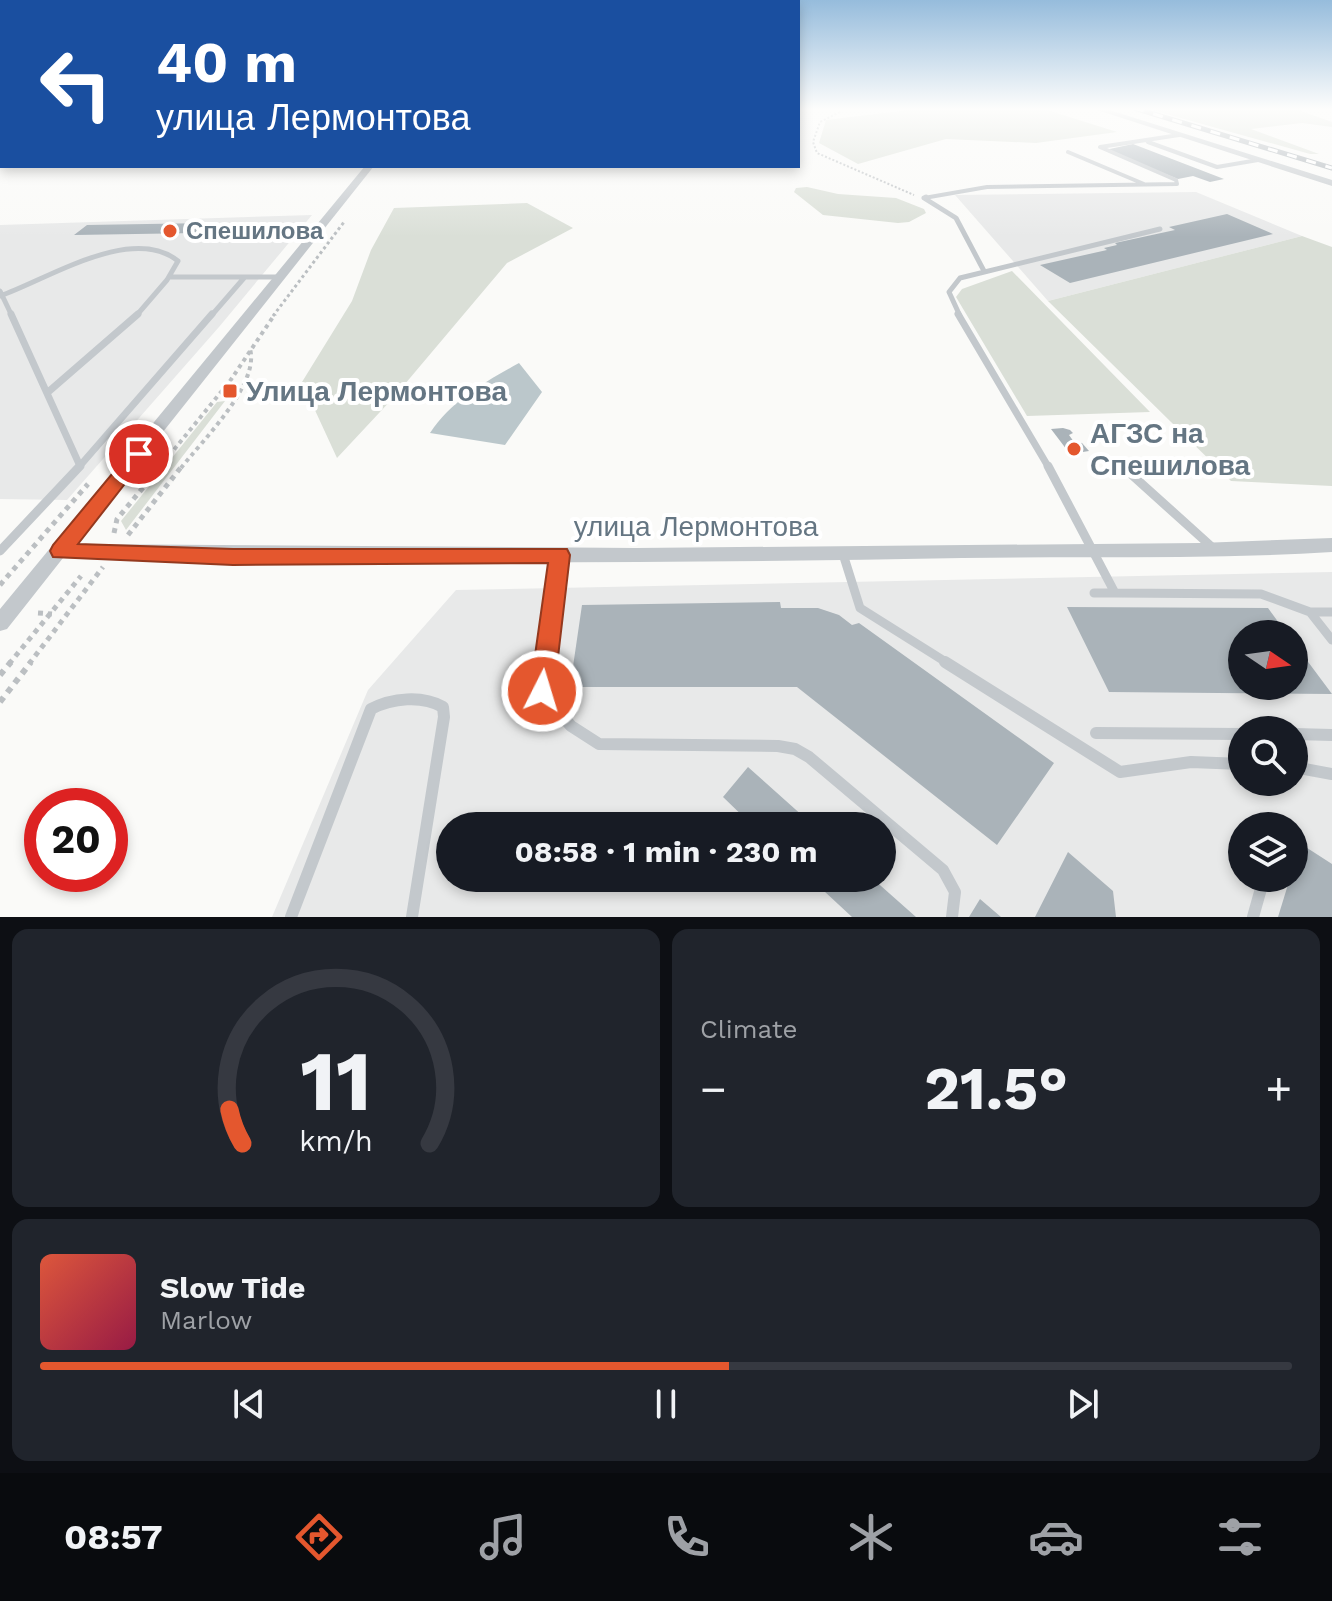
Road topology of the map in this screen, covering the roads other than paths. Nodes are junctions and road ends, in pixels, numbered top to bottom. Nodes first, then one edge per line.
1 (1108, 151) edge
2 (1173, 151) edge
3 (1229, 151) edge
4 (1068, 152) dead end
5 (1258, 160) junction
6 (368, 168) edge
7 (1332, 183) edge
8 (1148, 186) junction
9 (1160, 229) dead end
10 (984, 271) junction
11 (169, 277) junction
12 (283, 277) junction
13 (244, 278) junction
14 (1, 294) edge
15 (47, 393) junction
16 (1116, 460) dead end
17 (80, 466) junction
18 (1332, 545) edge
19 (1091, 548) junction
20 (1216, 550) junction
21 (0, 551) edge
22 (60, 551) junction
23 (843, 554) junction
24 (559, 555) junction
25 (1094, 593) dead end
26 (1115, 593) junction
27 (1310, 612) junction
28 (1332, 612) edge
29 (0, 623) edge
30 (1332, 640) edge
31 (1096, 733) dead end
32 (1228, 734) edge
33 (1308, 734) edge
34 (1332, 735) edge
35 (1228, 763) edge
36 (1308, 770) edge
37 (1332, 774) edge
38 (1260, 892) edge
39 (291, 917) edge
40 (412, 917) edge
41 (952, 917) edge
42 (1253, 917) edge

1 - 8 lane
2 - 5 lane
3 - 5 street
4 - 8 lane
5 - 7 street
6 - 12 street
8 - 10 lane
9 - 10 lane
10 - 19 lane
11 - 13 lane
11 - 14 lane
11 - 15 lane
12 - 13 lane
12 - 22 street
13 - 17 lane
14 - 15 lane
15 - 17 lane
16 - 20 lane
17 - 21 lane
18 - 20 street, улица Лермонтова
19 - 20 street, улица Лермонтова
19 - 23 street, улица Лермонтова
19 - 26 lane
22 - 24 street, улица Лермонтова
22 - 29 street
23 - 24 street, улица Лермонтова
23 - 35 lane
24 - 41 lane
25 - 26 lane
26 - 27 lane
27 - 28 lane
27 - 30 lane
31 - 32 lane
33 - 34 lane
36 - 37 lane
38 - 42 lane
39 - 40 lane

